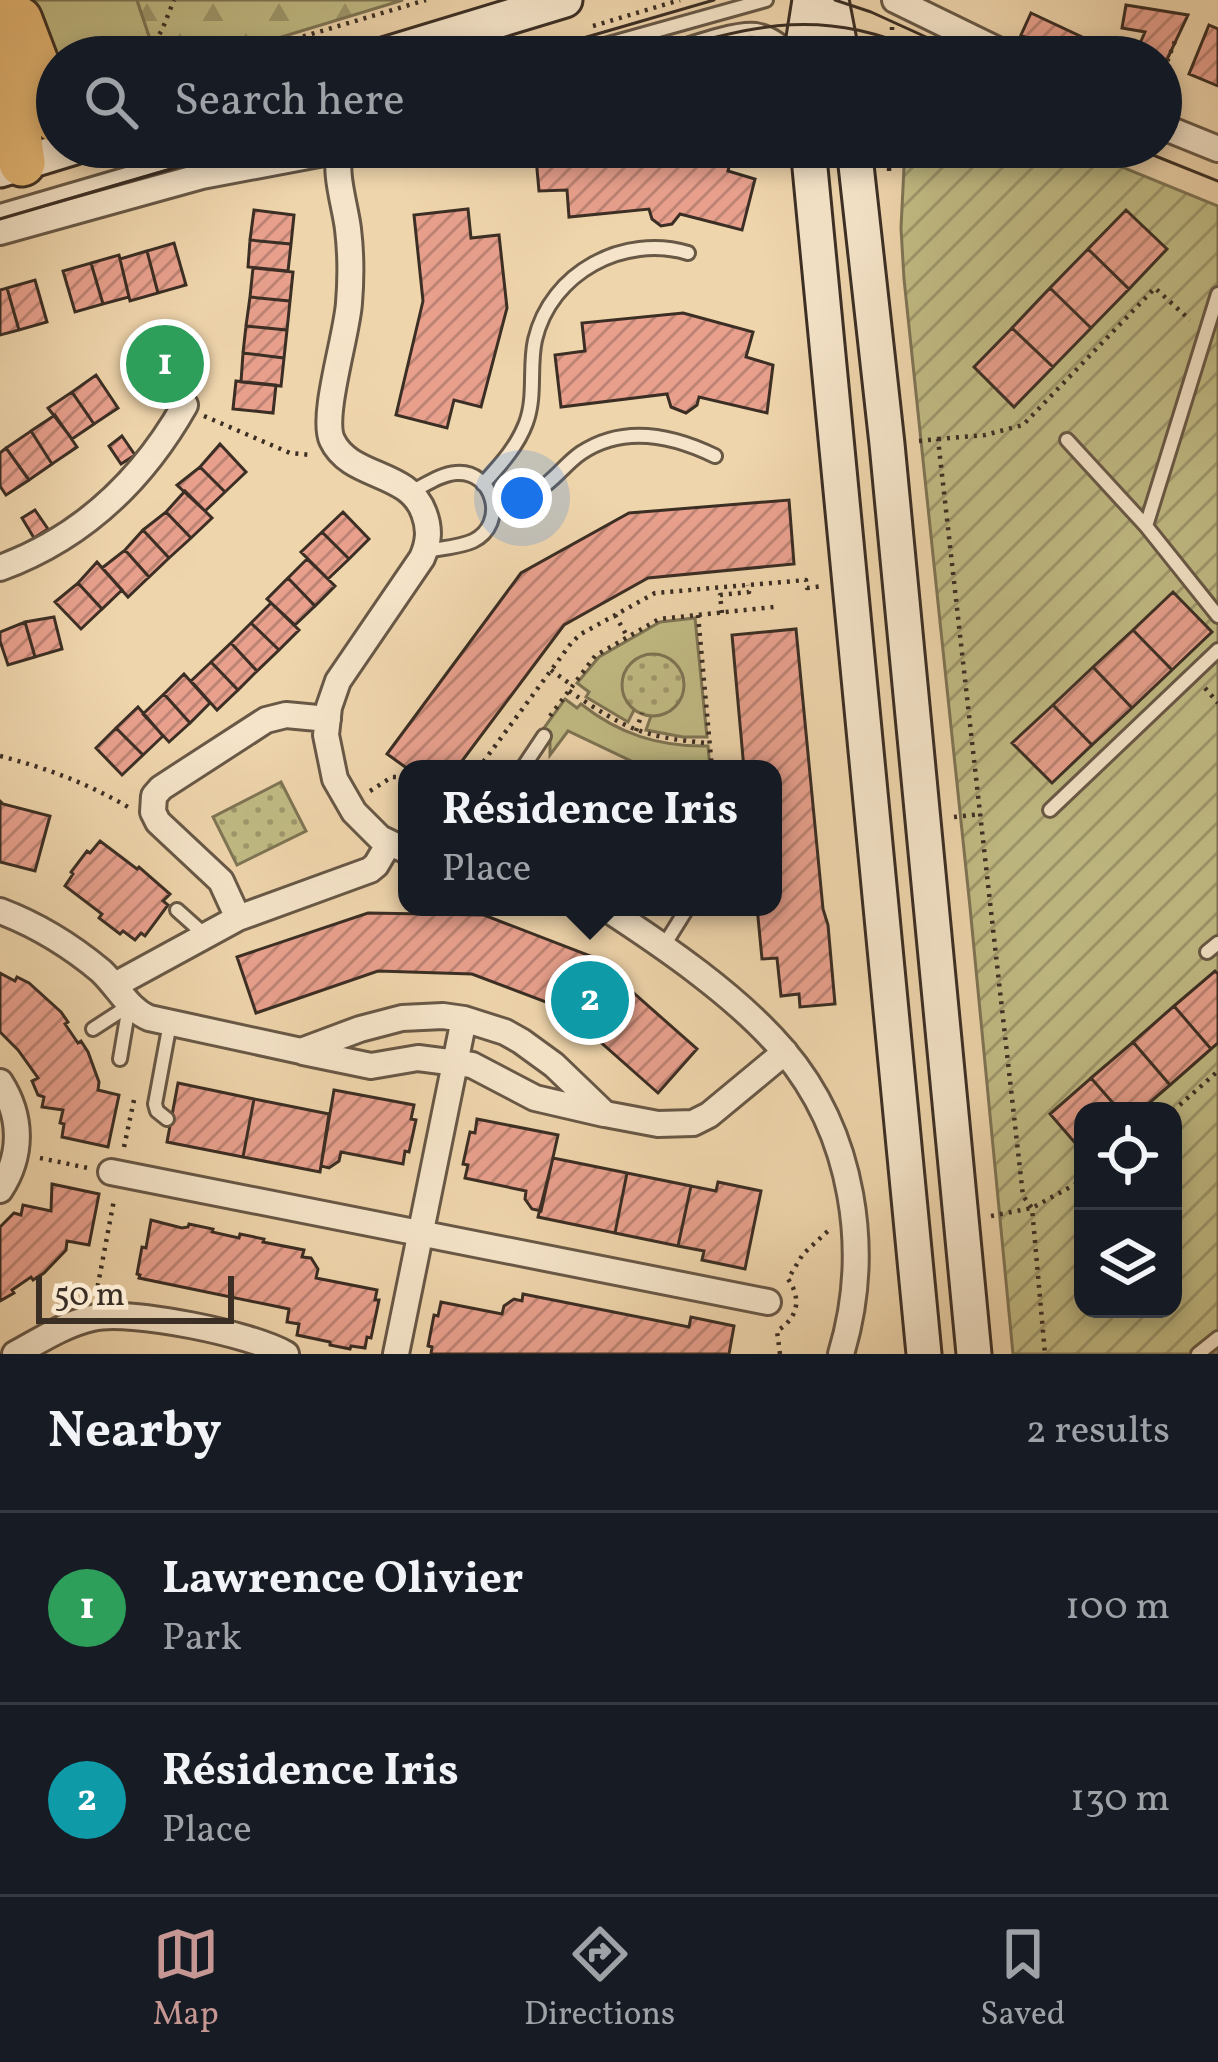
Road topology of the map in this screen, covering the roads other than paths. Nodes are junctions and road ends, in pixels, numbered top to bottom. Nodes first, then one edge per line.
1 (0, 0) edge
2 (11, 0) edge
3 (565, 0) edge
4 (766, 0) edge
5 (810, 0) edge
6 (831, 0) edge
7 (895, 0) edge
8 (446, 36) edge
9 (637, 36) edge
10 (722, 36) edge
11 (772, 36) edge
12 (803, 36) edge
13 (838, 36) edge
14 (969, 36) edge
15 (36, 63) edge
16 (1182, 134) edge
17 (1218, 149) edge
18 (104, 168) edge
19 (241, 168) edge
20 (339, 168) edge
21 (810, 168) edge
22 (856, 168) edge
23 (20, 182) edge
24 (0, 211) edge
25 (0, 232) edge
26 (688, 253) dead end
27 (1218, 294) edge
28 (184, 405) road end
29 (1067, 440) dead end
30 (715, 456) dead end
31 (483, 484) junction
32 (410, 492) junction
33 (494, 507) junction
34 (1146, 526) junction
35 (425, 550) junction
36 (0, 568) edge
37 (1218, 616) edge
38 (1218, 650) edge
39 (328, 719) junction
40 (544, 736) road end
41 (528, 760) edge
42 (1050, 809) dead end
43 (398, 847) edge
44 (176, 910) dead end
45 (0, 911) edge
46 (617, 916) edge
47 (682, 916) edge
48 (238, 918) junction
49 (206, 935) junction
50 (662, 948) junction
51 (122, 995) junction
52 (464, 1019) junction
53 (170, 1023) junction
54 (93, 1029) dead end
55 (301, 1051) junction
56 (785, 1052) junction
57 (120, 1059) dead end
58 (455, 1062) junction
59 (0, 1082) edge
60 (605, 1114) junction
61 (167, 1119) dead end
62 (115, 1173) road end
63 (0, 1190) edge
64 (420, 1233) junction
65 (768, 1302) dead end
66 (1218, 1338) edge
67 (14, 1354) edge
68 (286, 1354) edge
69 (396, 1354) edge
70 (841, 1354) edge
71 (924, 1354) edge
72 (974, 1354) edge
73 (1198, 1354) edge

1 - 23 highway
2 - 15 highway
3 - 8 main road
4 - 9 lane
5 - 12 main road
6 - 13 main road
7 - 14 street
10 - 11 lane
16 - 17 street
18 - 23 lane
19 - 25 street
20 - 32 street
21 - 71 main road
22 - 72 main road
23 - 24 lane
26 - 31 lane
27 - 34 lane
28 - 36 street
29 - 34 lane
30 - 33 lane
31 - 32 lane
31 - 33 lane
32 - 35 street
33 - 35 lane
34 - 37 lane
35 - 39 street
38 - 42 lane
39 - 43 street
39 - 48 street
40 - 41 lane
43 - 48 street
44 - 49 lane
45 - 51 street
46 - 50 street
47 - 50 lane
48 - 49 street
49 - 51 street
50 - 56 street
51 - 53 street
51 - 54 lane
51 - 57 lane
52 - 55 street
52 - 58 street
52 - 60 street
53 - 55 street
53 - 61 lane
55 - 58 street
56 - 60 street
56 - 70 street
58 - 60 street
58 - 64 street
59 - 63 street
62 - 64 street
64 - 65 street
64 - 69 street
66 - 73 lane
67 - 68 street

